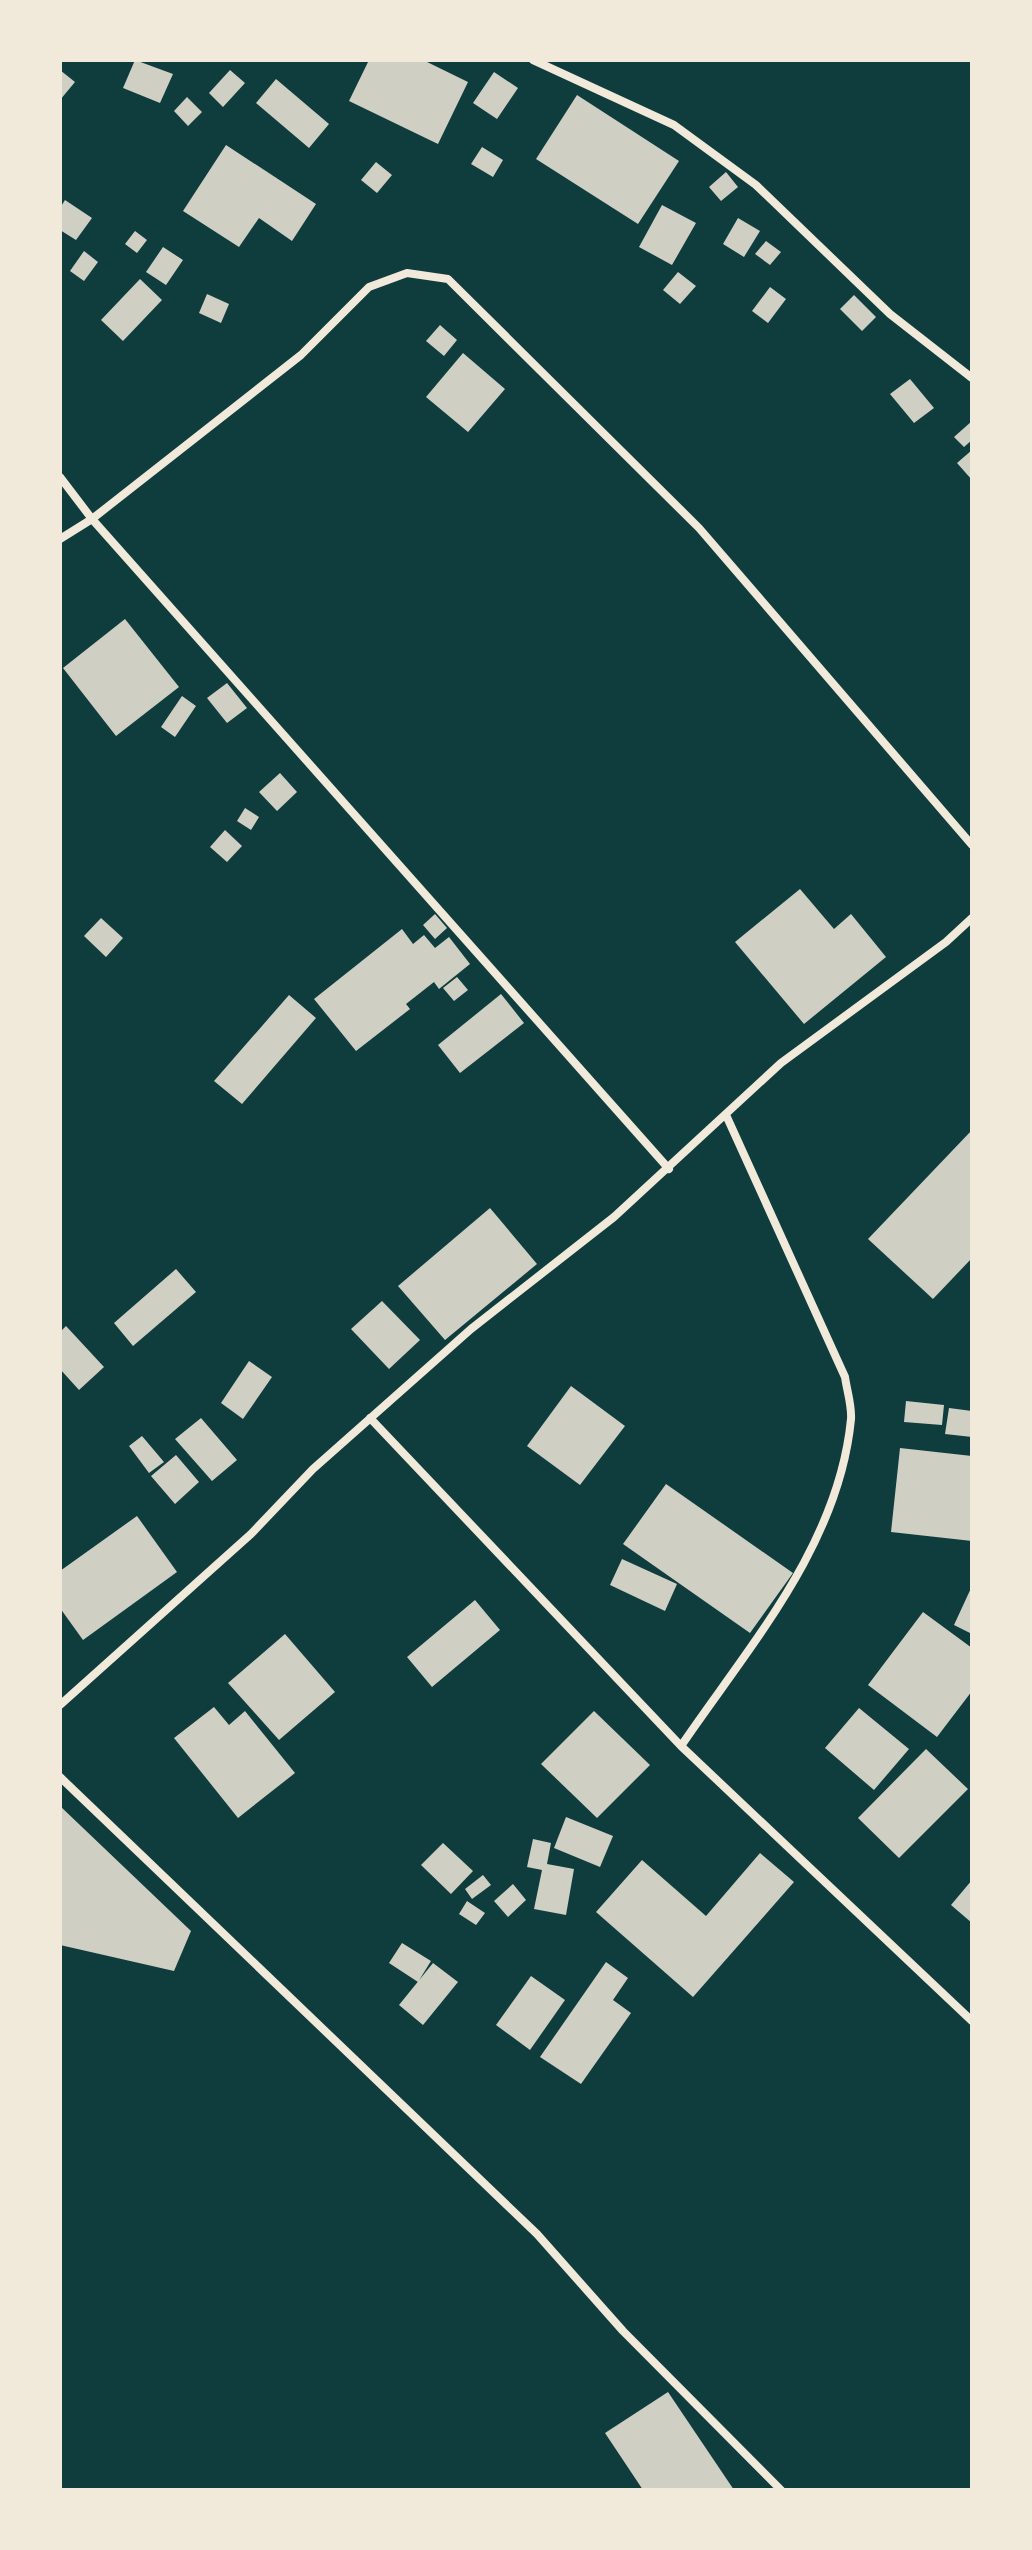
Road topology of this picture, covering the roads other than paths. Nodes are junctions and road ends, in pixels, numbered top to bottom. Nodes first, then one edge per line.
1 (533, 60) edge
2 (972, 378) edge
3 (60, 477) edge
4 (92, 519) junction
5 (60, 539) edge
6 (972, 845) edge
7 (972, 918) edge
8 (726, 1115) junction
9 (669, 1169) junction
10 (370, 1418) junction
11 (60, 1705) edge
12 (681, 1746) junction
13 (60, 1777) edge
14 (972, 2021) edge
15 (781, 2490) edge

1 - 2 street
3 - 4 street
4 - 5 street
4 - 6 street
4 - 9 street
7 - 8 street
8 - 9 street
8 - 12 street
9 - 10 street
10 - 11 street
10 - 12 street
12 - 14 street
13 - 15 street

